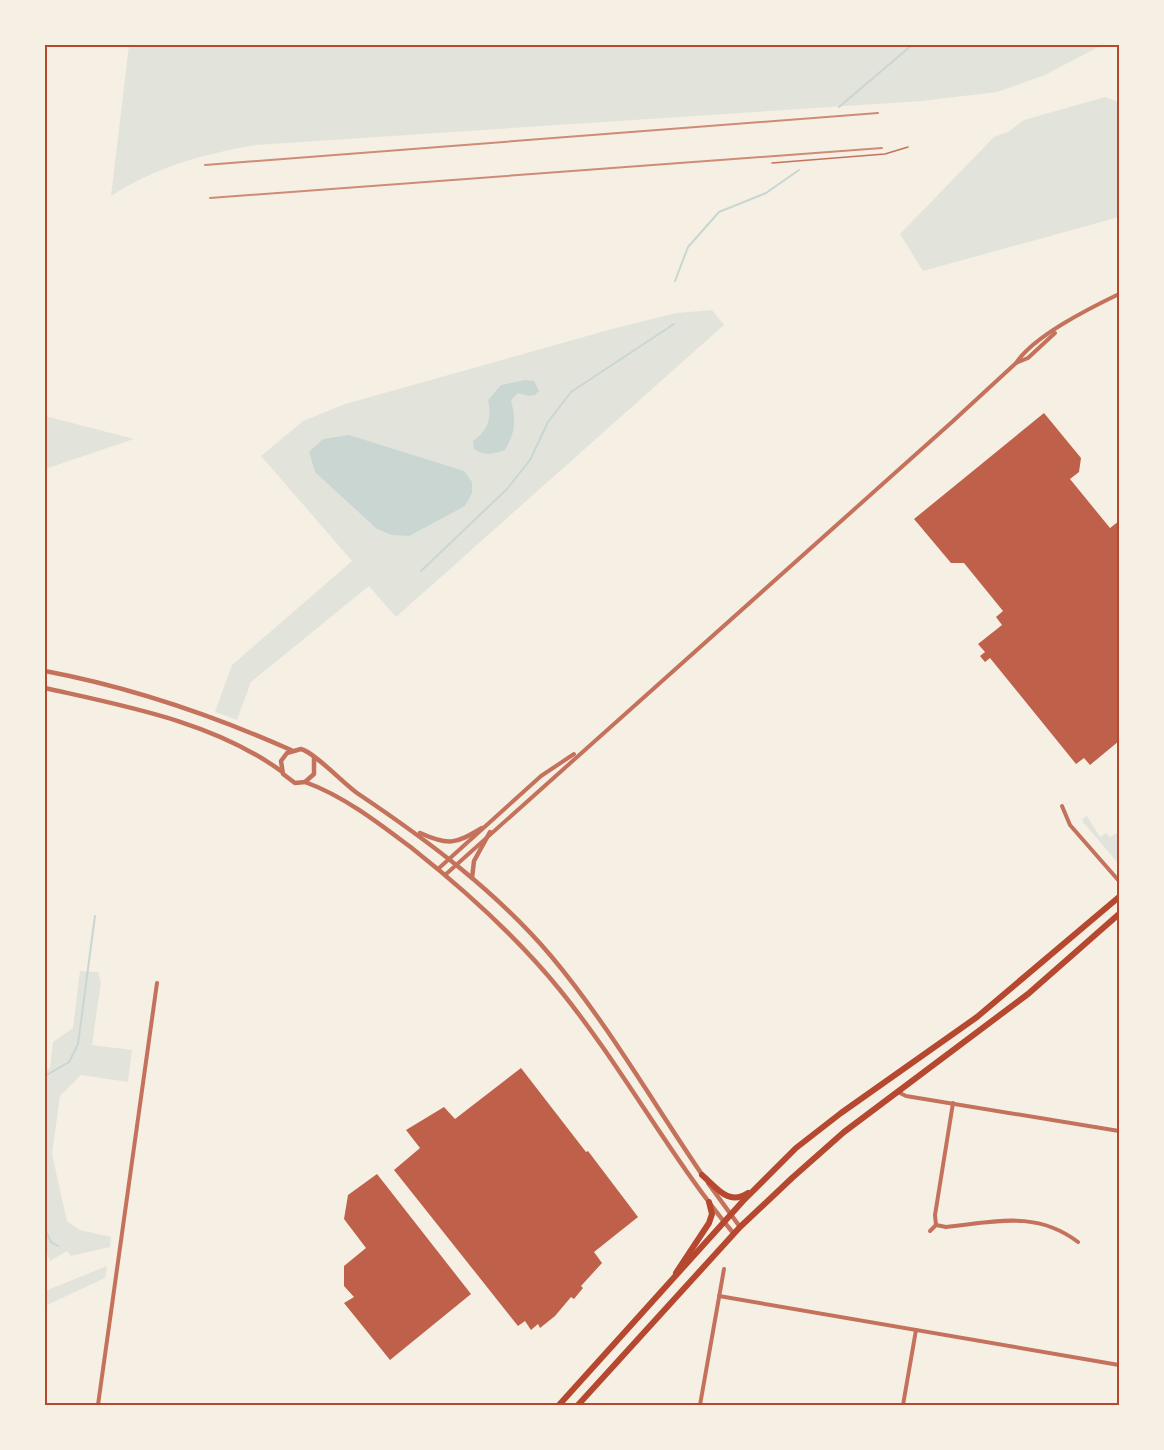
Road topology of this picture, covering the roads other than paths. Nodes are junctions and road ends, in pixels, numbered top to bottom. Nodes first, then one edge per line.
1 (908, 147) dead end
2 (772, 163) dead end
3 (1119, 294) edge
4 (45, 671) edge
5 (45, 688) edge
6 (585, 747) junction
7 (291, 750) junction
8 (314, 758) junction
9 (281, 771) junction
10 (305, 782) junction
11 (1062, 806) dead end
12 (482, 828) junction
13 (412, 830) junction
14 (490, 832) junction
15 (448, 858) junction
16 (455, 864) junction
17 (438, 869) junction
18 (445, 875) junction
19 (472, 878) junction
20 (1119, 881) edge
21 (1119, 897) edge
22 (1119, 914) edge
23 (158, 983) dead end
24 (898, 1091) junction
25 (953, 1103) junction
26 (1119, 1131) edge
27 (702, 1175) junction
28 (762, 1182) junction
29 (709, 1202) junction
30 (730, 1215) junction
31 (724, 1222) junction
32 (936, 1225) junction
33 (740, 1227) junction
34 (930, 1231) dead end
35 (734, 1234) junction
36 (1078, 1242) dead end
37 (724, 1269) dead end
38 (668, 1286) junction
39 (719, 1296) junction
40 (916, 1330) junction
41 (1119, 1365) edge
42 (98, 1405) edge
43 (559, 1405) edge
44 (579, 1405) edge
45 (700, 1405) edge
46 (903, 1405) edge

1 - 2 lane
3 - 6 street
4 - 7 street
5 - 9 street
6 - 12 street
6 - 14 street
7 - 8 street
7 - 9 street
8 - 10 street
8 - 13 street
9 - 10 street
10 - 17 street
11 - 20 street
12 - 13 street
12 - 15 street
13 - 15 street
14 - 16 street
14 - 19 street
15 - 16 street
15 - 17 street
16 - 18 street
16 - 19 street
17 - 18 street
18 - 29 street
19 - 27 street
21 - 28 highway
22 - 24 highway
23 - 42 street
24 - 25 street
24 - 33 highway
25 - 26 street
25 - 32 street
27 - 28 highway
27 - 30 street
28 - 30 highway
29 - 31 street
29 - 38 highway
30 - 31 highway
30 - 33 street
31 - 35 street
31 - 38 highway
32 - 34 street
32 - 36 street
33 - 35 highway
35 - 44 highway
37 - 39 street
38 - 43 highway
39 - 40 street
39 - 45 street
40 - 41 street
40 - 46 street

